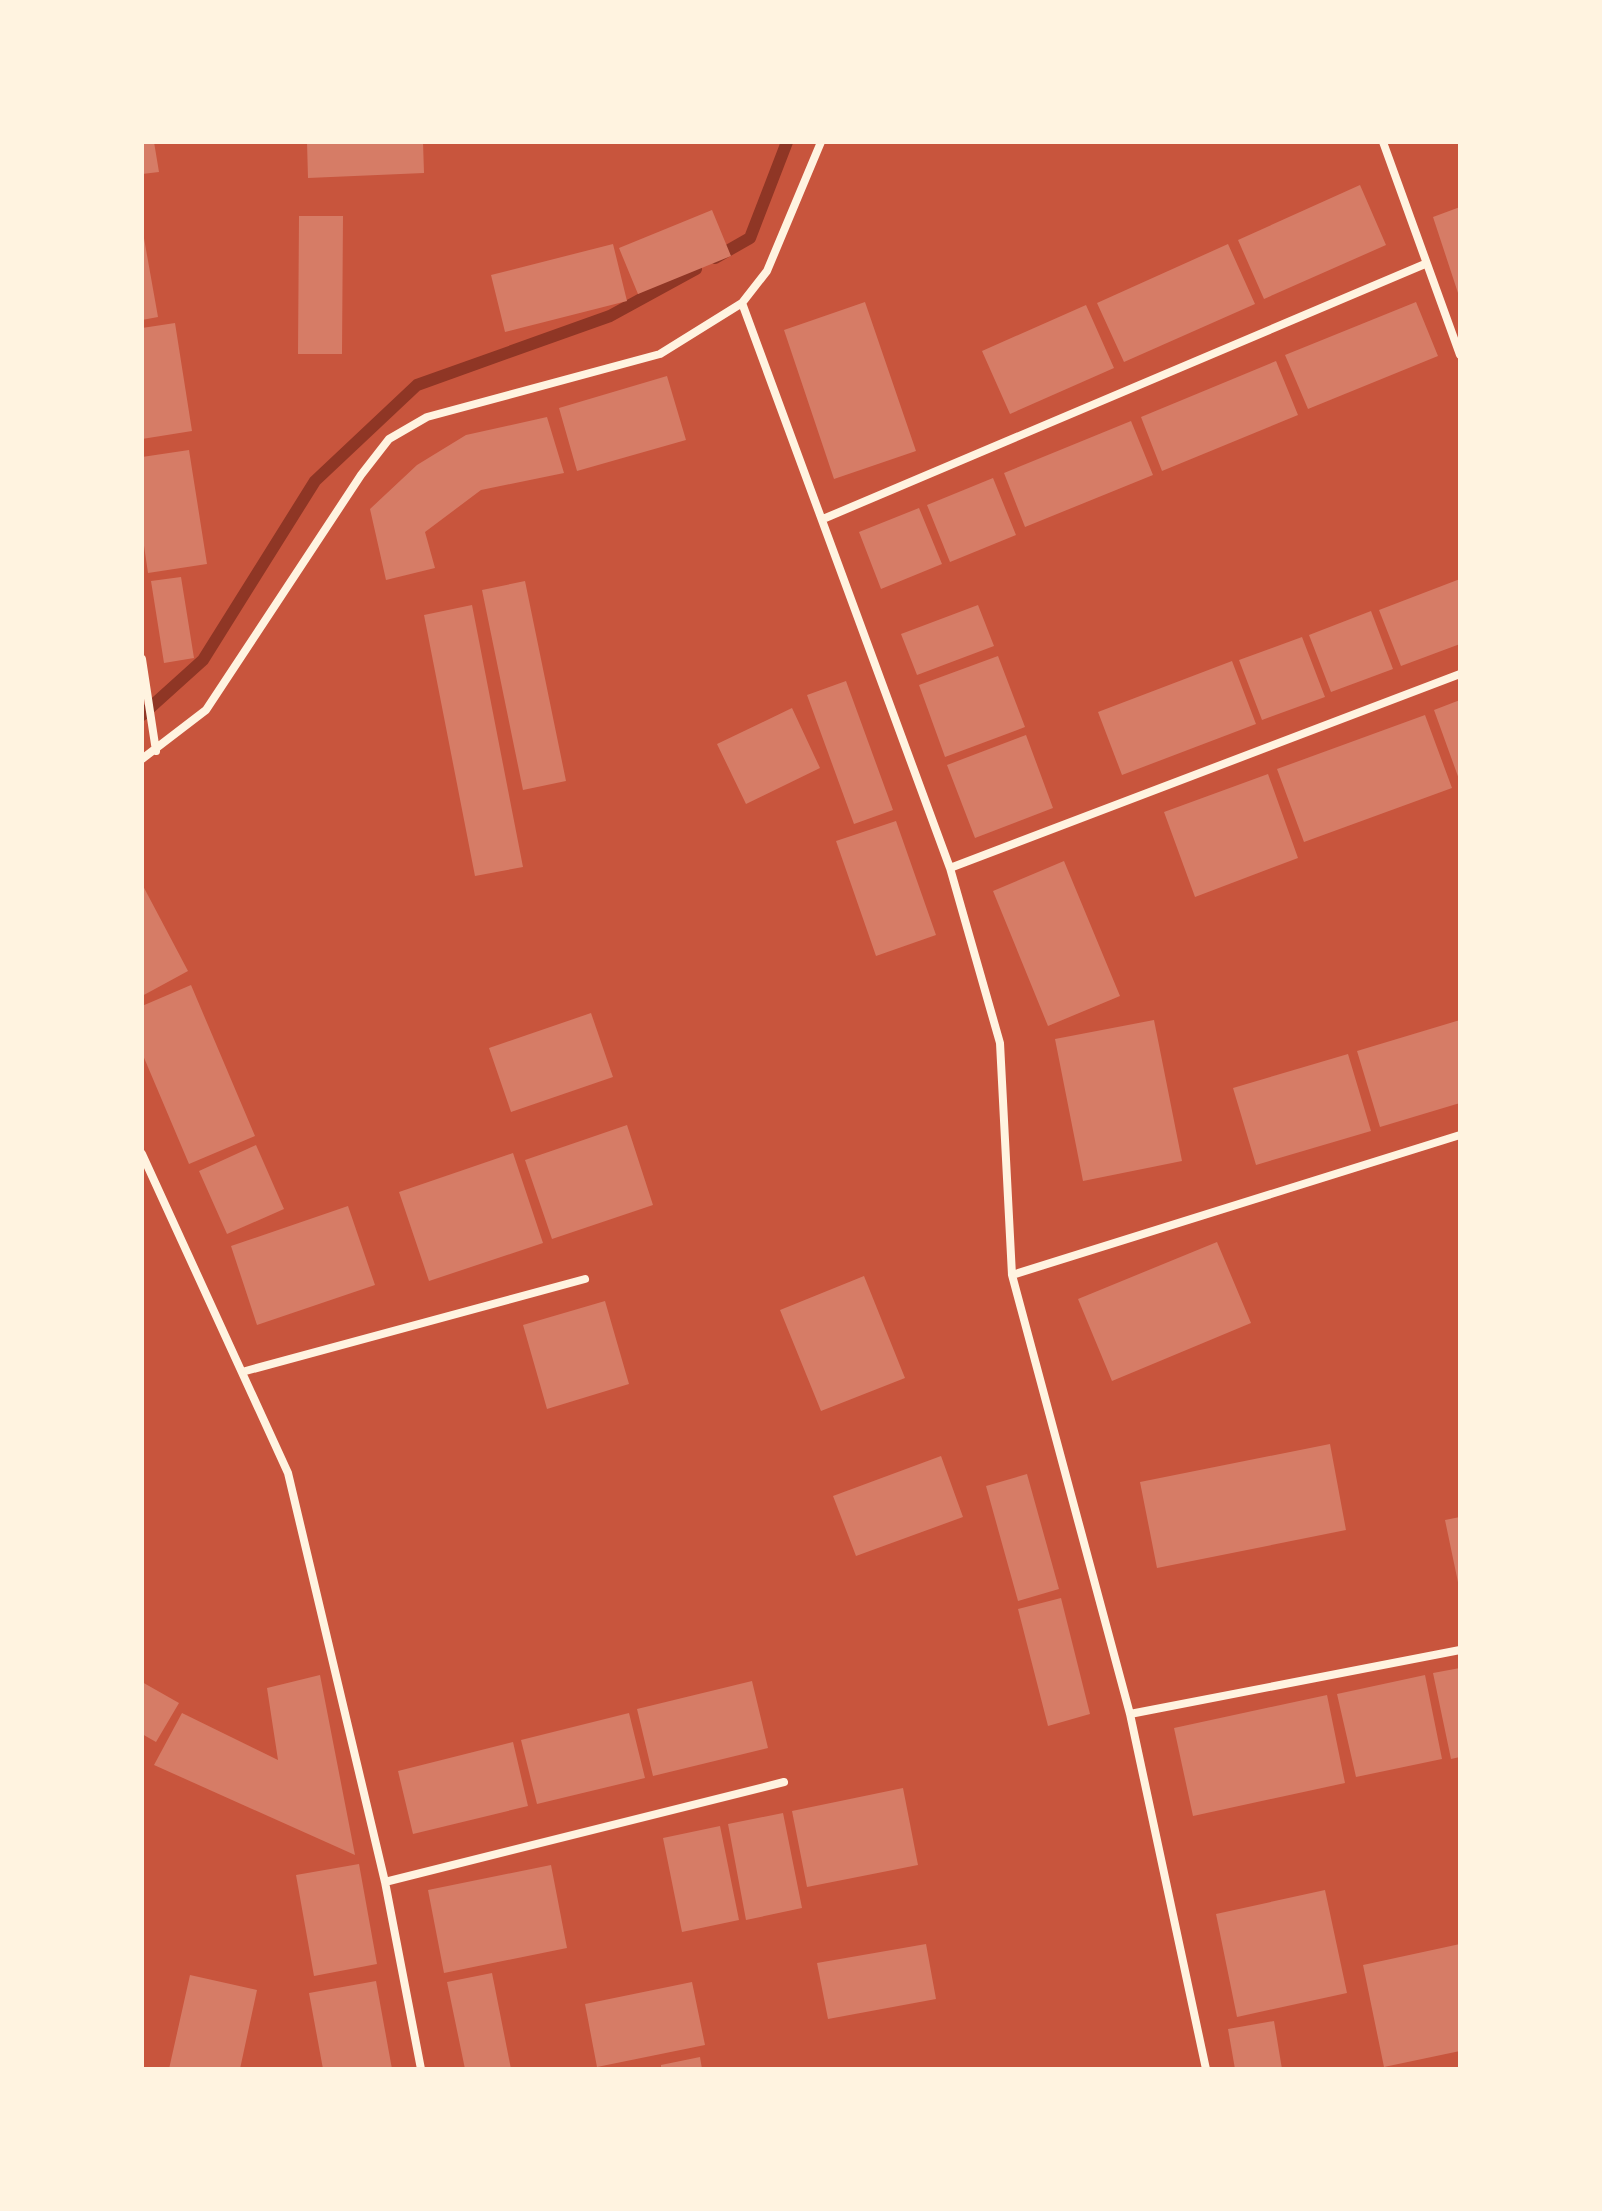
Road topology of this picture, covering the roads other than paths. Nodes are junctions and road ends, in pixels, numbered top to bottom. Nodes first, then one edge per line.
1 (821, 142) edge
2 (1383, 142) edge
3 (1425, 264) junction
4 (742, 303) junction
5 (1460, 355) edge
6 (823, 519) junction
7 (142, 659) edge
8 (1460, 674) edge
9 (156, 751) junction
10 (142, 759) edge
11 (950, 868) junction
12 (1460, 1135) edge
13 (142, 1154) edge
14 (1012, 1275) junction
15 (585, 1279) dead end
16 (242, 1372) junction
17 (1460, 1650) edge
18 (1130, 1714) junction
19 (784, 1782) dead end
20 (385, 1882) junction
21 (421, 2069) edge
22 (1206, 2069) edge

1 - 4 street
2 - 3 street
3 - 5 street
3 - 6 street
4 - 6 street
4 - 9 street
6 - 11 street
7 - 9 street
8 - 11 street
9 - 10 street
11 - 14 street
12 - 14 street
13 - 16 street
14 - 18 street
15 - 16 street
16 - 20 street
17 - 18 street
18 - 22 street
19 - 20 street
20 - 21 street

